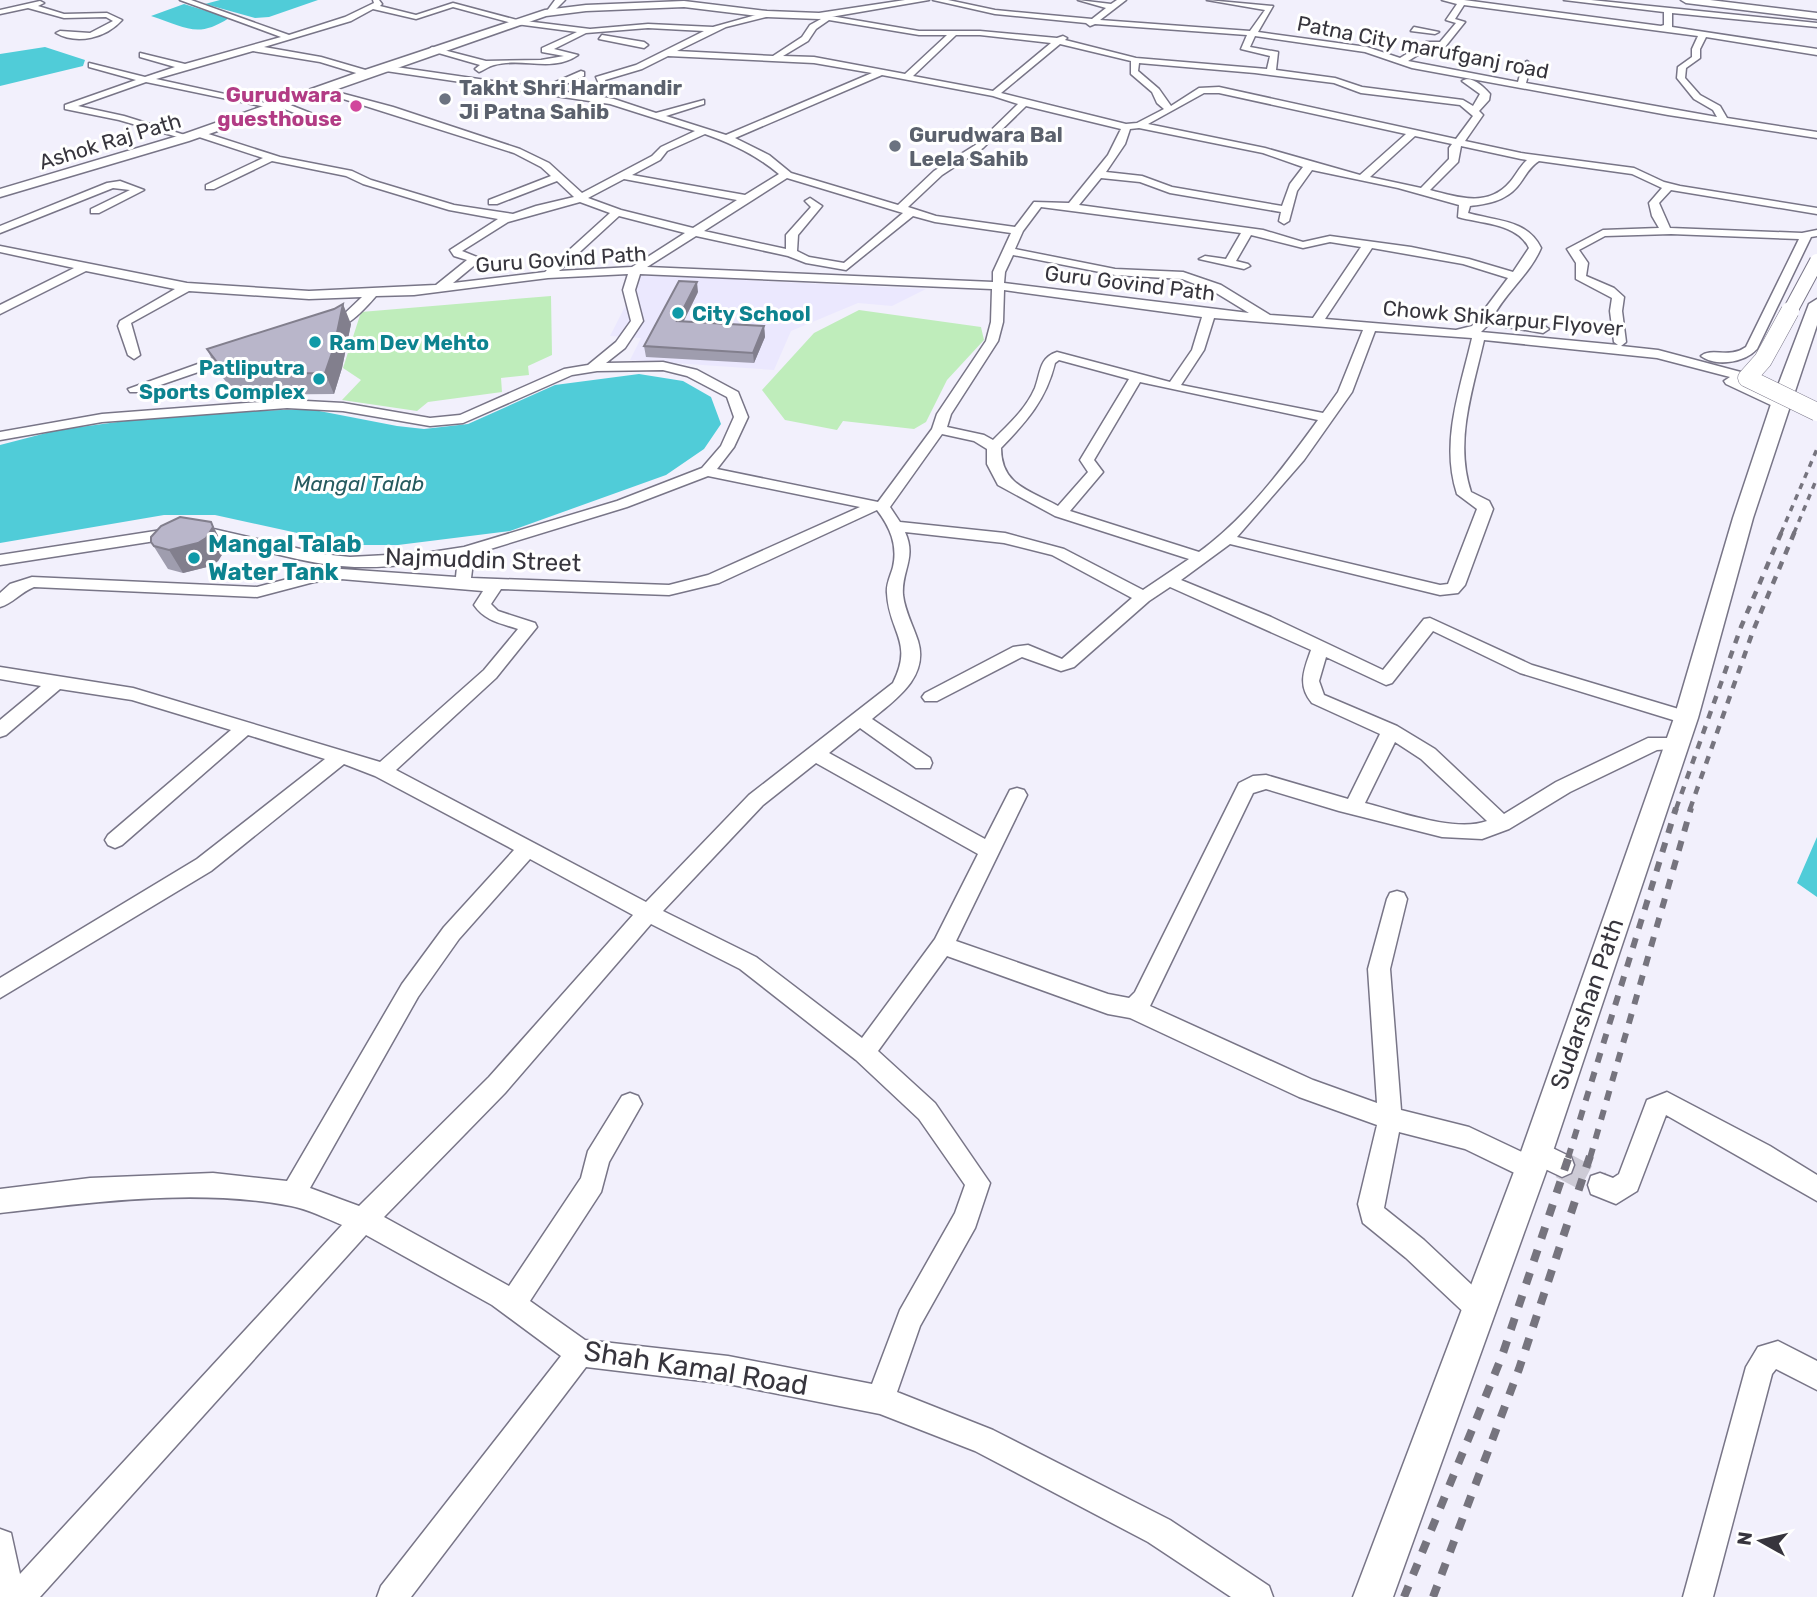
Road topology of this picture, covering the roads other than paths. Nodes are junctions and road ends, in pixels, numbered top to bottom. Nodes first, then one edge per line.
1 (54, 0) edge
2 (184, 0) edge
3 (440, 0) edge
4 (464, 0) edge
5 (561, 0) edge
6 (925, 0) edge
7 (937, 0) edge
8 (1082, 0) edge
9 (1122, 0) edge
10 (1210, 0) edge
11 (1446, 0) edge
12 (1519, 0) edge
13 (1568, 0) edge
14 (1686, 0) edge
15 (682, 2) edge
16 (1557, 2) dead end
17 (1461, 3) junction
18 (372, 4) edge
19 (30, 5) junction
20 (453, 5) junction
21 (1112, 7) junction
22 (1516, 11) junction
23 (1668, 11) junction
24 (0, 12) edge
25 (547, 13) junction
26 (768, 13) junction
27 (1552, 15) junction
28 (824, 16) junction
29 (1815, 18) edge
30 (518, 21) junction
31 (1093, 22) junction
32 (1666, 28) junction
33 (1414, 29) dead end
34 (585, 30) junction
35 (713, 30) junction
36 (607, 31) junction
37 (1435, 32) junction
38 (60, 33) dead end
39 (1250, 33) junction
40 (953, 34) junction
41 (1451, 34) junction
42 (1703, 34) junction
43 (288, 37) junction
44 (1058, 41) junction
45 (1411, 41) dead end
46 (1429, 44) junction
47 (645, 45) dead end
48 (253, 48) junction
49 (1817, 49) edge
50 (432, 50) junction
51 (665, 53) junction
52 (143, 55) dead end
53 (777, 56) junction
54 (1135, 60) junction
55 (1400, 62) junction
56 (488, 63) junction
57 (1527, 64) dead end
58 (92, 65) dead end
59 (184, 66) junction
60 (382, 68) junction
61 (1271, 72) junction
62 (366, 73) junction
63 (880, 73) junction
64 (581, 74) dead end
65 (906, 78) junction
66 (144, 79) junction
67 (456, 79) junction
68 (1466, 81) dead end
69 (1521, 85) junction
70 (321, 89) junction
71 (545, 90) junction
72 (995, 94) junction
73 (583, 96) junction
74 (701, 102) dead end
75 (1024, 103) junction
76 (276, 105) junction
77 (1170, 110) junction
78 (1473, 112) junction
79 (310, 116) dead end
80 (654, 116) junction
81 (1723, 120) junction
82 (1139, 125) junction
83 (1126, 127) junction
84 (704, 131) junction
85 (1413, 132) junction
86 (199, 134) junction
87 (1817, 135) edge
88 (185, 138) junction
89 (727, 138) junction
90 (1461, 142) junction
91 (1455, 155) junction
92 (272, 157) junction
93 (1468, 158) dead end
94 (1536, 159) junction
95 (1310, 166) junction
96 (1509, 167) dead end
97 (1522, 170) junction
98 (1096, 174) junction
99 (787, 175) junction
100 (623, 176) junction
101 (557, 178) junction
102 (1362, 179) junction
103 (210, 187) dead end
104 (1668, 187) junction
105 (1423, 191) junction
106 (0, 193) edge
107 (580, 198) junction
108 (744, 198) junction
109 (810, 201) dead end
110 (493, 202) dead end
111 (1465, 203) junction
112 (1069, 207) junction
113 (906, 210) junction
114 (1287, 210) junction
115 (96, 211) dead end
116 (1817, 211) edge
117 (617, 212) junction
118 (515, 218) junction
119 (0, 230) edge
120 (1665, 230) junction
121 (1018, 231) junction
122 (1248, 231) junction
123 (694, 232) junction
124 (1271, 234) junction
125 (1812, 234) edge
126 (1368, 245) junction
127 (3, 251) edge
128 (1010, 251) junction
129 (791, 253) junction
130 (1205, 259) dead end
131 (1817, 261) edge
132 (1229, 263) junction
133 (1244, 266) dead end
134 (85, 267) junction
135 (846, 268) junction
136 (635, 270) junction
137 (548, 275) junction
138 (1516, 277) junction
139 (883, 282) junction
140 (998, 286) junction
141 (187, 287) junction
142 (437, 288) junction
143 (372, 293) junction
144 (1817, 304) edge
145 (0, 310) edge
146 (1209, 314) junction
147 (1255, 316) junction
148 (1319, 319) junction
149 (1486, 320) junction
150 (1369, 330) junction
151 (312, 332) edge
152 (1478, 338) junction
153 (1620, 342) junction
154 (250, 351) edge
155 (134, 355) dead end
156 (592, 368) junction
157 (1137, 377) junction
158 (1747, 378) junction
159 (1173, 387) junction
160 (135, 389) dead end
161 (1780, 404) junction
162 (1817, 412) edge
163 (1326, 418) junction
164 (939, 429) junction
165 (0, 436) edge
166 (994, 447) junction
167 (707, 471) junction
168 (877, 507) junction
169 (1060, 513) junction
170 (896, 526) junction
171 (1227, 539) junction
172 (466, 551) junction
173 (1199, 557) junction
174 (0, 560) edge
175 (1170, 582) junction
176 (463, 583) junction
177 (1143, 597) junction
178 (0, 602) edge
179 (1320, 648) junction
180 (0, 673) edge
181 (58, 681) junction
182 (931, 697) dead end
183 (861, 720) junction
184 (245, 728) junction
185 (0, 730) edge
186 (1681, 730) junction
187 (1391, 731) junction
188 (816, 754) junction
189 (340, 757) junction
190 (923, 762) dead end
191 (382, 771) junction
192 (1017, 795) dead end
193 (1353, 807) junction
194 (1502, 824) junction
195 (115, 840) dead end
196 (527, 849) junction
197 (989, 851) junction
198 (1397, 899) dead end
199 (648, 914) junction
200 (943, 945) junction
201 (0, 989) edge
202 (1133, 1009) junction
203 (864, 1054) junction
204 (630, 1104) dead end
205 (1390, 1119) junction
206 (1533, 1161) junction
207 (1562, 1165) tunnel mouth
208 (1600, 1185) tunnel mouth
209 (1817, 1189) edge
210 (293, 1195) junction
211 (0, 1201) edge
212 (363, 1220) junction
213 (513, 1304) junction
214 (1479, 1310) junction
215 (580, 1353) junction
216 (1817, 1376) edge
217 (880, 1400) junction
218 (0, 1544) edge
219 (8, 1597) edge
220 (19, 1597) edge
221 (391, 1597) edge
222 (1258, 1597) edge
223 (1373, 1597) edge
224 (1698, 1597) edge

1 - 19 street
2 - 43 street
3 - 20 street
4 - 20 street
5 - 25 street
6 - 28 main road, Ashok Raj Path
7 - 31 street, Patna City marufganj road
8 - 21 street
9 - 21 street
10 - 39 street
11 - 17 street
12 - 22 street
13 - 23 street
14 - 29 main road
15 - 25 main road, Ashok Raj Path
15 - 26 main road, Ashok Raj Path
16 - 27 street
17 - 22 street
17 - 41 street
18 - 20 street
18 - 43 street
19 - 24 street
19 - 38 street
20 - 30 street
21 - 31 street
22 - 27 street
23 - 29 street
23 - 32 street
25 - 30 main road, Ashok Raj Path
26 - 28 main road, Ashok Raj Path
26 - 35 street
27 - 32 street
28 - 40 street
28 - 53 street
30 - 34 street
30 - 50 main road, Ashok Raj Path
31 - 39 street, Patna City marufganj road
31 - 44 street
32 - 42 street
33 - 37 street
34 - 36 street
34 - 56 street
35 - 36 street
35 - 51 street
36 - 47 street
37 - 41 street
37 - 46 street
39 - 55 street, Patna City marufganj road
39 - 61 street
40 - 44 street
40 - 65 street
41 - 46 street
42 - 49 street
42 - 81 street
43 - 48 street
44 - 54 street
44 - 72 street
45 - 46 street
46 - 55 street
48 - 59 street
48 - 62 street
50 - 56 street
50 - 60 main road, Ashok Raj Path
51 - 53 street
51 - 73 street
52 - 59 street
53 - 63 street
54 - 61 street
54 - 77 street
55 - 69 street, Patna City marufganj road
56 - 67 street
57 - 69 street
58 - 66 street
59 - 66 street
60 - 62 main road, Ashok Raj Path
60 - 67 street
61 - 78 street
62 - 70 main road, Ashok Raj Path
63 - 65 street
63 - 89 street
64 - 71 street
65 - 72 street
66 - 76 street
66 - 88 street
67 - 71 street
68 - 78 street
69 - 81 street, Patna City marufganj road
70 - 76 main road, Ashok Raj Path
70 - 101 street
71 - 73 street
72 - 75 street
73 - 80 street
74 - 80 street
75 - 83 street
75 - 113 street
76 - 79 street
76 - 86 main road, Ashok Raj Path
77 - 82 street
77 - 85 street
78 - 90 street
80 - 84 street
81 - 87 street, Patna City marufganj road
82 - 83 street
82 - 95 street
83 - 98 street
84 - 89 street
84 - 100 street
85 - 90 street
85 - 102 street
86 - 88 main road, Ashok Raj Path
86 - 92 street
88 - 106 main road, Ashok Raj Path
89 - 99 street
90 - 91 street
90 - 94 street
91 - 93 street
91 - 105 street
92 - 103 street
92 - 118 street
94 - 97 street
94 - 104 street
95 - 102 street
95 - 114 street
96 - 97 street
97 - 111 street
98 - 112 street
98 - 114 street
99 - 108 street
99 - 113 street
100 - 107 street
100 - 108 street
101 - 107 street
101 - 110 street
102 - 105 street
104 - 116 street
104 - 120 street
105 - 111 street
107 - 117 street
107 - 118 street
108 - 123 street
109 - 129 street
111 - 138 street
112 - 121 street
112 - 122 street
113 - 121 street
113 - 135 street
114 - 124 street
115 - 119 street
117 - 123 street
117 - 137 street
118 - 142 street
120 - 125 street
120 - 153 street
121 - 128 street
122 - 124 street
122 - 132 street
123 - 129 street
123 - 136 street
124 - 126 street
125 - 153 street
126 - 138 street
126 - 148 street
127 - 134 street, Guru Govind Path
128 - 140 street
128 - 147 street
129 - 135 street
130 - 132 street
131 - 158 main road, bridge
132 - 133 street
134 - 141 street, Guru Govind Path
134 - 145 street
135 - 139 street
136 - 137 street, Guru Govind Path
136 - 139 street, Guru Govind Path
136 - 156 street
137 - 142 street, Guru Govind Path
138 - 149 street
139 - 140 street, Guru Govind Path
140 - 146 street, Guru Govind Path
140 - 164 street
141 - 143 street, Guru Govind Path
141 - 155 street
142 - 143 street, Guru Govind Path
143 - 151 street
144 - 161 main road, Sudarshan Path
146 - 147 street, Guru Govind Path
146 - 159 street
147 - 148 street
147 - 150 street
147 - 158 street, Chowk Shikarpur Flyover
148 - 149 street
149 - 153 street
150 - 152 street
150 - 163 street
152 - 161 street
152 - 171 street
154 - 160 street
156 - 165 street
156 - 167 street
157 - 159 street
157 - 166 street
157 - 169 street
158 - 162 main road, Chowk Shikarpur Flyover, bridge
159 - 163 street
161 - 186 main road, Sudarshan Path
163 - 171 street
164 - 166 street
164 - 168 street
166 - 169 street
167 - 168 street
167 - 172 street
168 - 170 street
168 - 176 street, Najmuddin Street
169 - 173 street
170 - 177 street
170 - 183 street
171 - 173 street
172 - 174 street
172 - 176 street
173 - 175 street
175 - 177 street
175 - 179 street
176 - 178 street, Najmuddin Street
176 - 191 street
177 - 182 street
179 - 186 street
179 - 187 street
180 - 181 street
181 - 184 street
181 - 185 street
183 - 188 street
183 - 190 street
184 - 189 street
184 - 195 street
186 - 194 street
186 - 206 main road, Sudarshan Path
187 - 193 street
187 - 194 street
188 - 197 street
188 - 199 street
189 - 191 street
189 - 201 street
191 - 196 street
192 - 197 street
193 - 194 street
193 - 202 street
196 - 199 street
196 - 210 street
197 - 200 street
198 - 205 street
199 - 203 street
199 - 212 street
200 - 202 street
200 - 203 street
202 - 205 street
203 - 217 street
204 - 213 street
205 - 206 street
205 - 214 street
206 - 207 street
206 - 214 main road, Sudarshan Path
208 - 209 street
210 - 211 street, Shah Kamal Road
210 - 212 street, Shah Kamal Road
212 - 213 street, Shah Kamal Road
212 - 220 street
213 - 215 street, Shah Kamal Road
214 - 223 main road, Sudarshan Path
215 - 217 street, Shah Kamal Road
215 - 221 street
216 - 224 street
217 - 222 street, Shah Kamal Road
218 - 219 street

